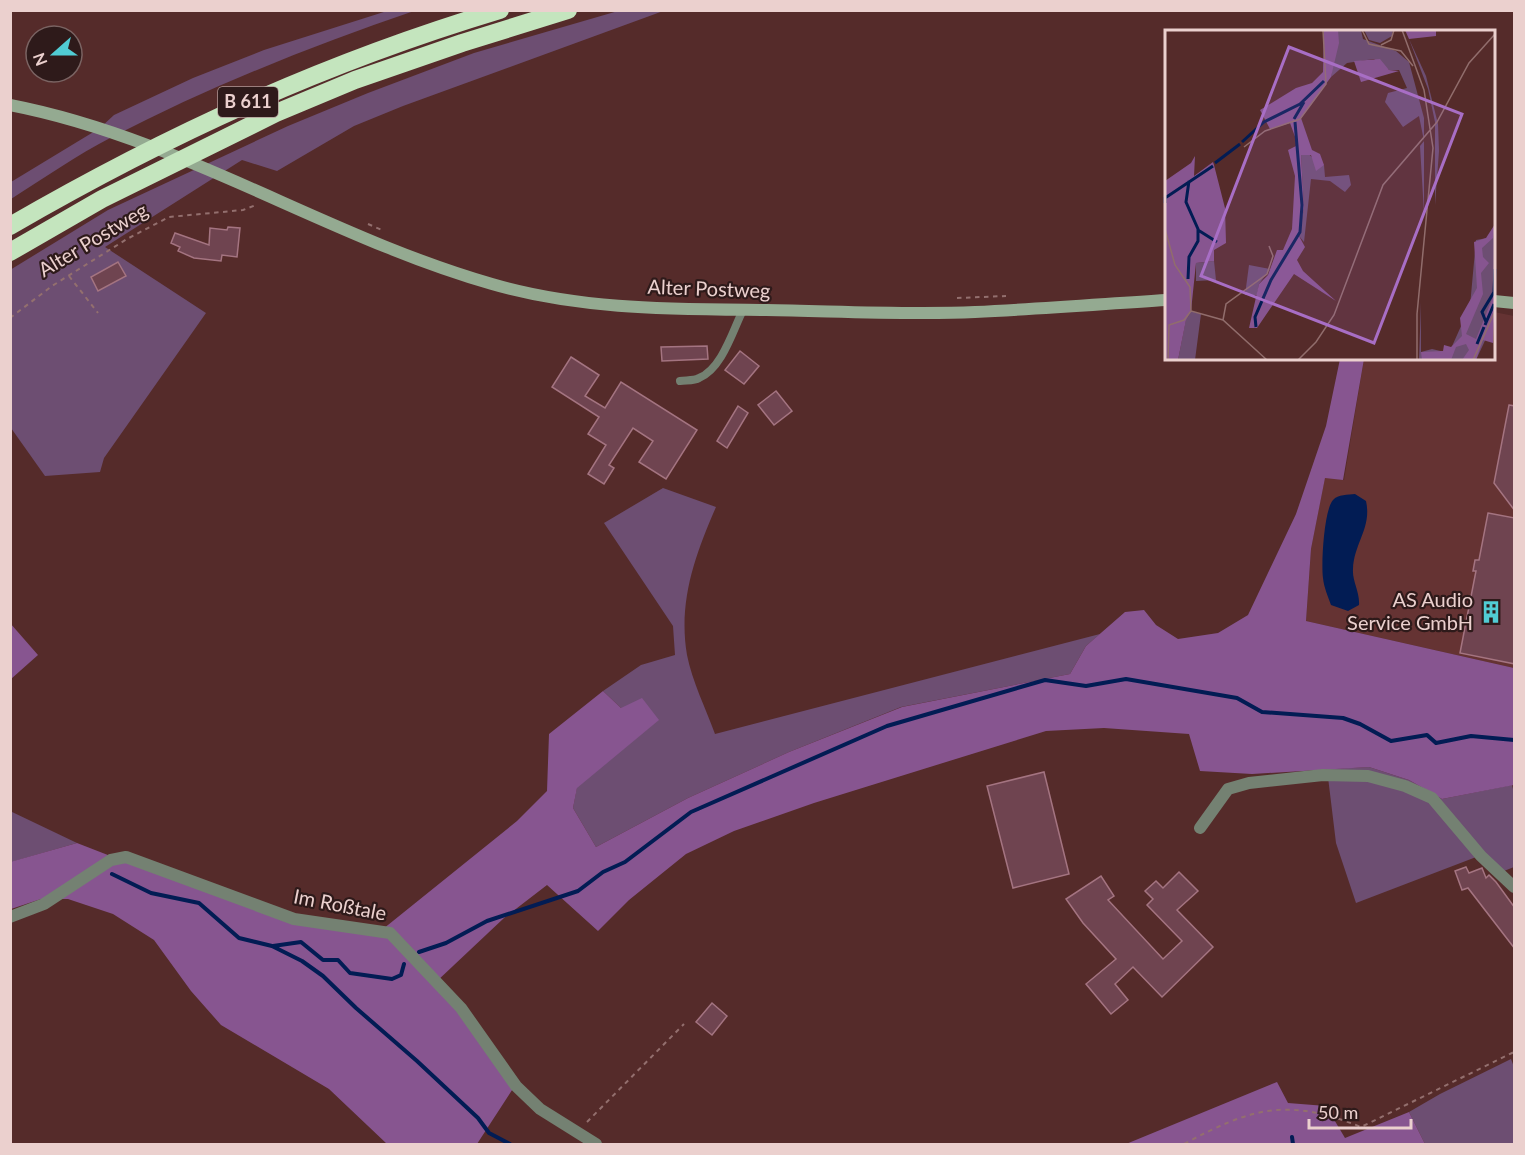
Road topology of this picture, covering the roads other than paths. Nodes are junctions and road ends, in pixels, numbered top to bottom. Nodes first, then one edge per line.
1 (500, 10) edge
2 (568, 10) edge
3 (10, 105) edge
4 (10, 226) edge
5 (10, 252) edge
6 (1165, 300) edge
7 (1495, 301) edge
8 (1515, 303) edge
9 (743, 310) junction
10 (680, 381) dead end
11 (1200, 828) dead end
12 (1515, 887) edge
13 (10, 917) edge
14 (596, 1144) edge

1 - 4 highway, B 611
2 - 5 highway, B 611
3 - 9 street, Alter Postweg
6 - 9 street, Alter Postweg
7 - 8 street
9 - 10 lane
11 - 12 street
13 - 14 street, Im Roßtale

